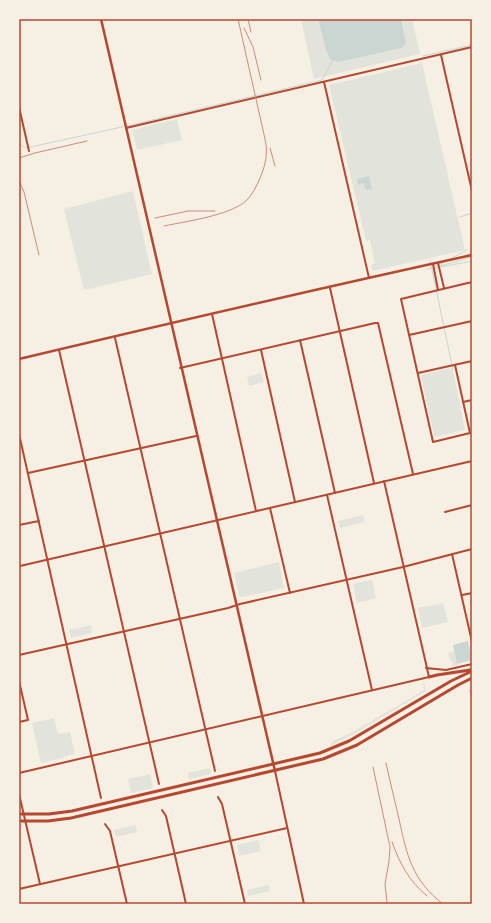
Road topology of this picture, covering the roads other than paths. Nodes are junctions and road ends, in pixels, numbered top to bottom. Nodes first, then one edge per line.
1 (101, 19) edge
2 (472, 48) edge
3 (441, 55) junction
4 (324, 82) junction
5 (19, 107) edge
6 (126, 128) junction
7 (29, 151) dead end
8 (472, 191) edge
9 (472, 255) edge
10 (438, 262) junction
11 (433, 264) junction
12 (370, 278) junction
13 (472, 282) edge
14 (330, 288) junction
15 (444, 288) junction
16 (438, 290) junction
17 (212, 314) junction
18 (472, 321) edge
19 (171, 323) junction
20 (340, 331) junction
21 (409, 335) junction
22 (115, 338) junction
23 (300, 340) junction
24 (60, 350) junction
25 (261, 350) junction
26 (19, 359) edge
27 (221, 359) junction
28 (472, 361) edge
29 (454, 365) junction
30 (180, 368) junction
31 (418, 373) junction
32 (472, 400) edge
33 (463, 402) junction
34 (19, 434) edge
35 (197, 436) junction
36 (20, 442) edge
37 (141, 448) junction
38 (84, 460) junction
39 (472, 461) edge
40 (28, 473) junction
41 (414, 474) junction
42 (384, 481) junction
43 (374, 484) junction
44 (335, 493) junction
45 (327, 495) junction
46 (295, 502) junction
47 (472, 505) edge
48 (270, 508) junction
49 (256, 511) junction
50 (445, 512) dead end
51 (39, 520) junction
52 (215, 521) junction
53 (19, 525) edge
54 (161, 534) junction
55 (105, 547) junction
56 (472, 549) edge
57 (452, 553) junction
58 (47, 559) junction
59 (20, 566) dead end
60 (403, 567) junction
61 (346, 580) junction
62 (290, 593) junction
63 (472, 593) edge
64 (462, 595) junction
65 (235, 606) junction
66 (180, 619) junction
67 (123, 631) junction
68 (471, 636) edge
69 (472, 642) edge
70 (66, 645) junction
71 (19, 655) edge
72 (472, 664) edge
73 (426, 668) junction
74 (472, 670) edge
75 (428, 678) junction
76 (471, 679) edge
77 (19, 681) edge
78 (372, 690) junction
79 (262, 716) junction
80 (19, 722) edge
81 (204, 729) junction
82 (148, 742) junction
83 (92, 755) junction
84 (273, 765) junction
85 (215, 771) dead end
86 (275, 771) junction
87 (19, 772) edge
88 (159, 784) dead end
89 (19, 794) edge
90 (218, 797) dead end
91 (101, 798) dead end
92 (162, 810) dead end
93 (19, 814) edge
94 (24, 815) junction
95 (19, 821) edge
96 (25, 822) junction
97 (105, 824) dead end
98 (287, 828) junction
99 (230, 841) junction
100 (174, 854) junction
101 (118, 866) junction
102 (40, 884) junction
103 (19, 889) edge
104 (127, 904) edge
105 (186, 904) edge
106 (245, 904) edge
107 (304, 904) edge

1 - 6 main road
2 - 3 street
3 - 4 street
3 - 8 street
4 - 6 street
4 - 12 street
5 - 7 street
6 - 19 main road
9 - 10 main road
10 - 11 main road
10 - 15 street
11 - 12 main road
11 - 16 street
12 - 14 main road
13 - 15 street
14 - 17 main road
14 - 20 street
15 - 16 street
16 - 21 street
17 - 19 main road
17 - 27 street
18 - 21 street
19 - 22 main road
19 - 30 main road
20 - 23 street
20 - 41 street
20 - 43 street
21 - 31 street
22 - 24 main road
22 - 37 street
23 - 25 street
23 - 44 street
24 - 26 main road
24 - 38 street
25 - 27 street
25 - 46 street
27 - 30 street
27 - 49 street
28 - 29 street
29 - 31 street
29 - 33 street
30 - 35 main road
31 - 33 street
32 - 33 street
34 - 36 street
35 - 37 street
35 - 52 main road
36 - 40 street
37 - 38 street
37 - 54 street
38 - 40 street
38 - 55 street
39 - 41 street
40 - 51 street
41 - 42 street
42 - 43 street
42 - 60 street
43 - 44 street
44 - 45 street
45 - 46 street
45 - 61 street
46 - 48 street
47 - 50 street
48 - 49 street
48 - 62 street
49 - 52 street
51 - 53 street
51 - 58 street
52 - 54 street
52 - 65 main road
54 - 55 street
54 - 66 street
55 - 58 street
55 - 67 street
56 - 57 street
57 - 60 street
57 - 64 street
58 - 59 street
58 - 70 street
60 - 61 street
60 - 73 street
61 - 62 street
61 - 78 street
62 - 65 street
63 - 64 street
64 - 68 street
65 - 66 street
65 - 79 main road
66 - 67 street
66 - 81 street
67 - 70 street
67 - 82 street
68 - 69 street
70 - 71 street
70 - 83 street
72 - 73 street
73 - 75 street
74 - 75 main road
74 - 84 main road
75 - 78 street
76 - 86 main road
77 - 80 street
78 - 79 street
79 - 81 street
79 - 84 main road
81 - 82 street
81 - 85 street
82 - 83 street
82 - 88 street
83 - 87 street
83 - 91 street
84 - 86 main road
84 - 94 main road
86 - 96 main road
86 - 98 street
89 - 94 street
90 - 99 street
92 - 100 street
93 - 94 main road
94 - 96 street
95 - 96 main road
96 - 102 street
97 - 101 street
98 - 99 street
98 - 107 street
99 - 100 street
99 - 106 street
100 - 101 street
100 - 105 street
101 - 102 street
101 - 104 street
102 - 103 street

